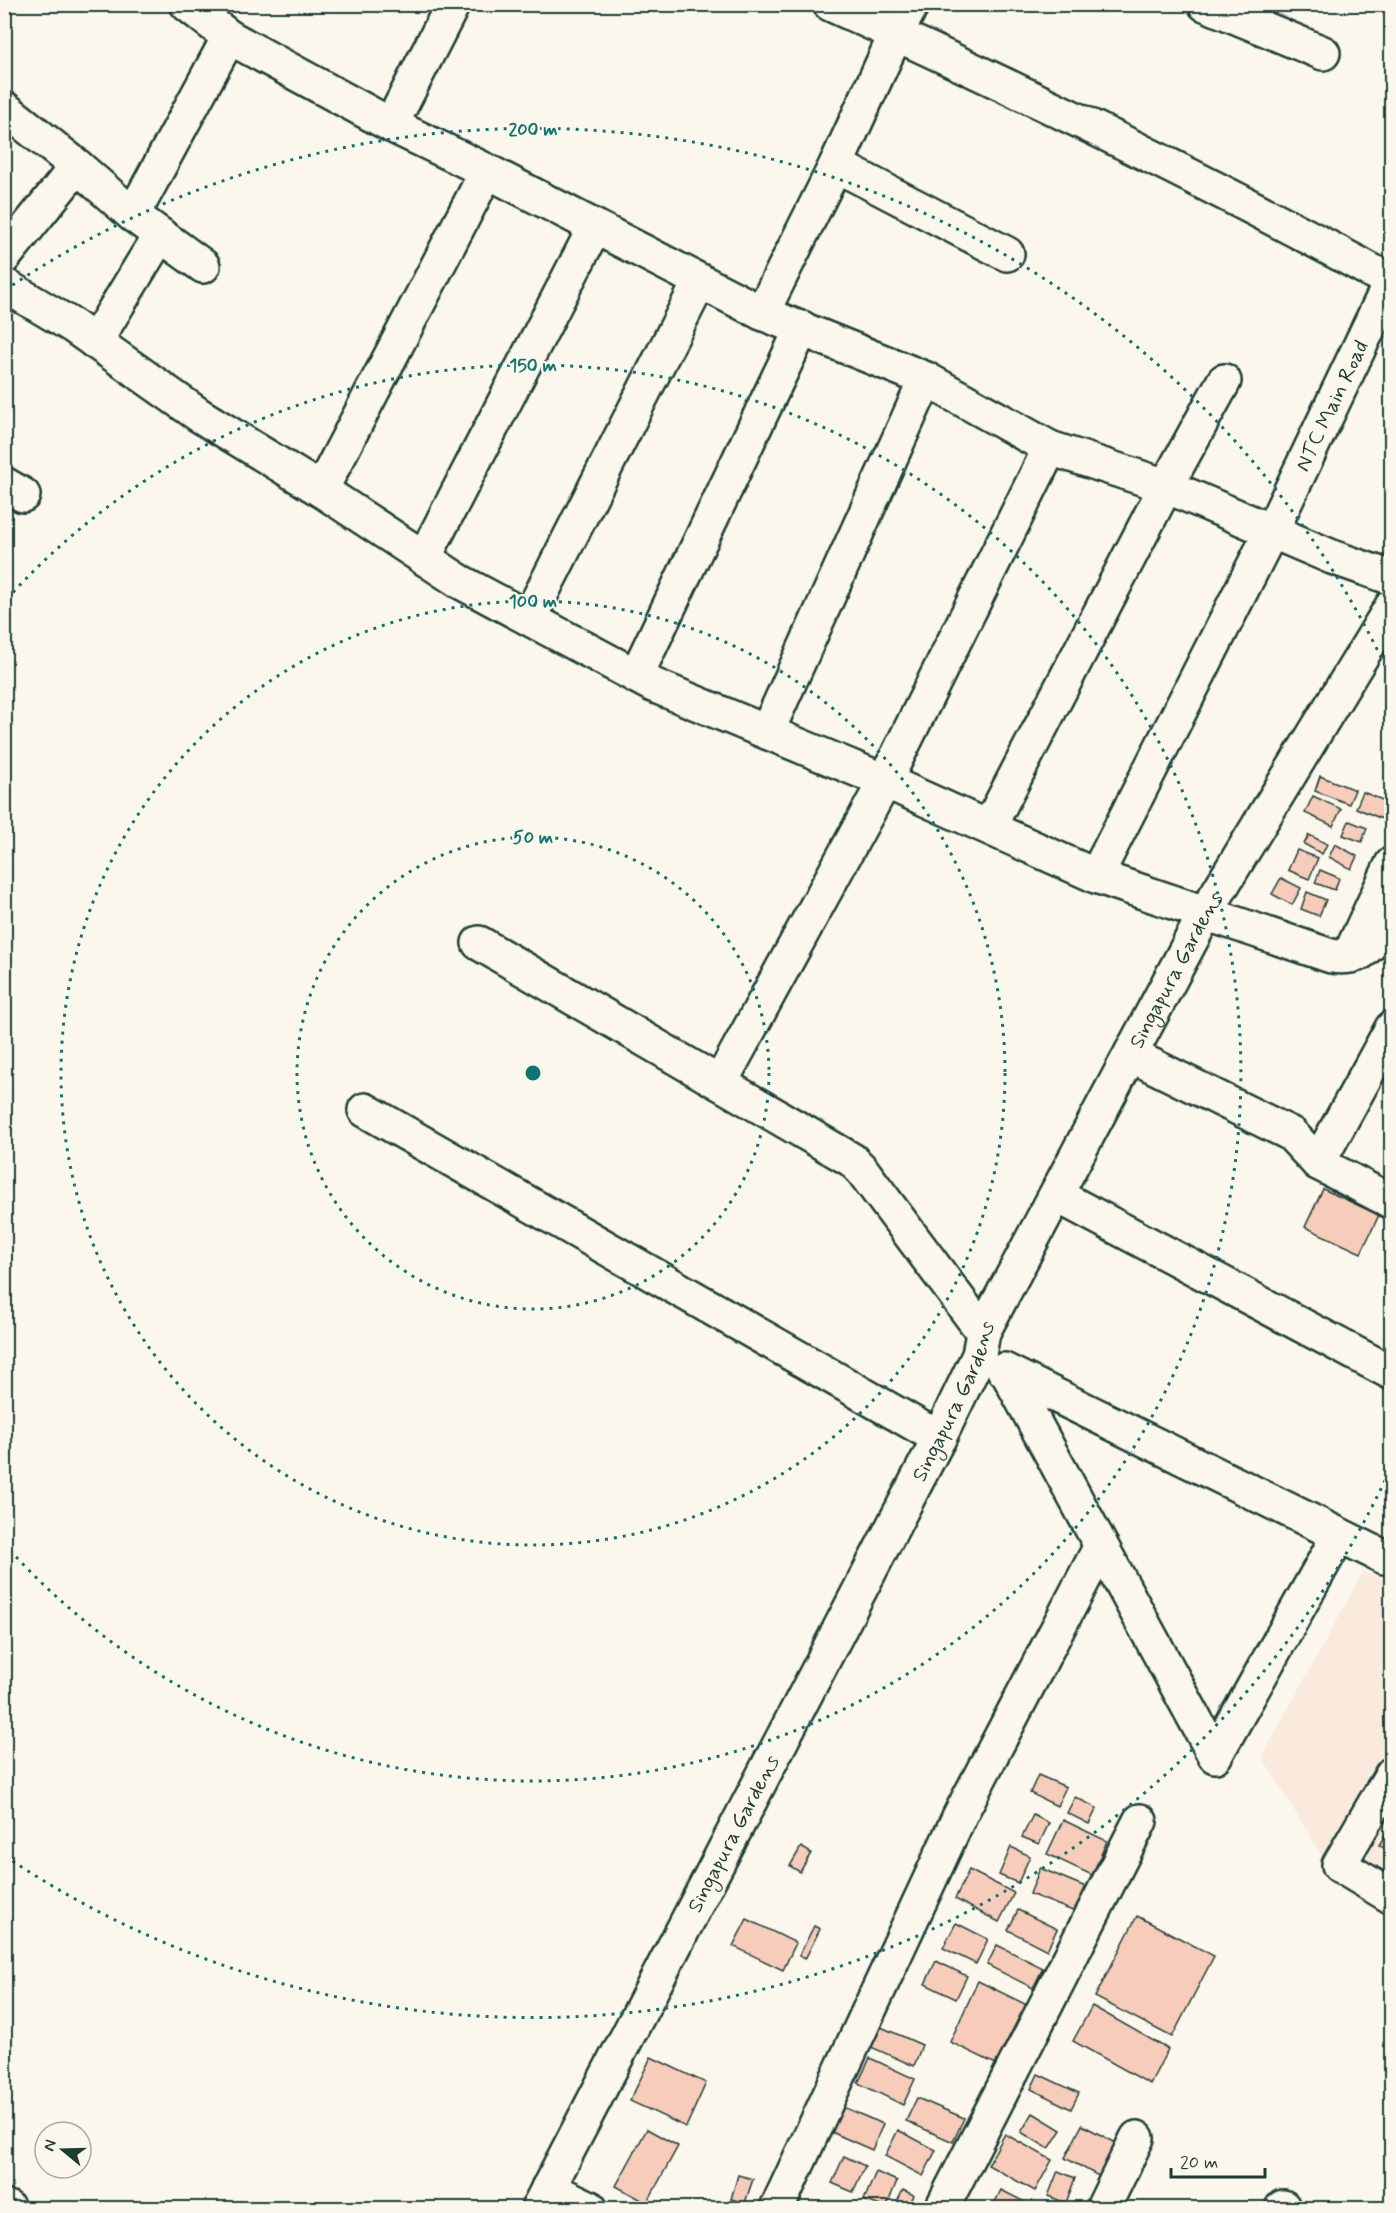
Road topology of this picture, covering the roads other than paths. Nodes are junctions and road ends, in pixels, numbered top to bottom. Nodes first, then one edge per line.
1 (187, 4) edge
2 (453, 4) edge
3 (830, 4) edge
4 (912, 4) edge
5 (1205, 4) edge
6 (896, 34) junction
7 (230, 37) junction
8 (1323, 53) dead end
9 (4, 108) edge
10 (391, 125) junction
11 (836, 165) junction
12 (77, 166) junction
13 (487, 171) junction
14 (133, 215) junction
15 (595, 227) junction
16 (160, 234) junction
17 (1007, 254) dead end
18 (4, 257) edge
19 (203, 266) dead end
20 (1391, 280) edge
21 (700, 281) junction
22 (4, 285) edge
23 (762, 313) junction
24 (802, 328) junction
25 (95, 342) junction
26 (926, 379) junction
27 (1224, 381) dead end
28 (1050, 448) junction
29 (1166, 486) junction
30 (321, 490) junction
31 (1272, 530) junction
32 (424, 558) junction
33 (1392, 578) edge
34 (1392, 606) edge
35 (529, 618) junction
36 (636, 676) junction
37 (767, 732) junction
38 (885, 781) junction
39 (989, 827) junction
40 (1392, 864) edge
41 (1096, 876) junction
42 (1206, 912) junction
43 (1392, 930) edge
44 (479, 943) dead end
45 (1349, 958) junction
46 (1392, 1028) edge
47 (1131, 1056) junction
48 (720, 1083) junction
49 (365, 1110) dead end
50 (1318, 1163) junction
51 (1056, 1195) junction
52 (1392, 1202) edge
53 (981, 1344) junction
54 (1007, 1372) junction
55 (1392, 1373) edge
56 (939, 1438) junction
57 (1339, 1535) junction
58 (1101, 1546) junction
59 (1384, 1557) dead end
60 (1392, 1774) edge
61 (1140, 1821) dead end
62 (1392, 1897) edge
63 (1137, 2138) dead end
64 (543, 2198) edge
65 (590, 2208) edge
66 (777, 2208) edge
67 (942, 2208) edge
68 (1103, 2208) edge

1 - 7 street
2 - 10 street
3 - 6 street
4 - 6 street
5 - 8 street
6 - 11 street
6 - 20 street
7 - 10 street
7 - 14 street
9 - 12 street
10 - 13 street
11 - 17 street
11 - 23 street
12 - 14 street
12 - 18 street
13 - 15 street
13 - 30 street
14 - 16 street
15 - 21 street
15 - 32 street
16 - 19 street
16 - 25 street
20 - 31 street, NTC Main Road
21 - 23 street
21 - 35 street
22 - 25 street
23 - 24 street
24 - 26 street
24 - 36 street
25 - 30 street
26 - 28 street
26 - 37 street
27 - 29 street
28 - 29 street
28 - 38 street
29 - 31 street
29 - 39 street
30 - 32 street
31 - 33 street
31 - 41 street, NTC Main Road
32 - 35 street
34 - 42 street, Singapura Gardens
35 - 36 street
36 - 37 street
37 - 38 street
38 - 39 street
38 - 48 street
39 - 41 street
40 - 45 street
41 - 42 street
42 - 45 street
42 - 47 street, Singapura Gardens
43 - 45 street
44 - 48 street
46 - 50 street
47 - 50 street
47 - 51 street, Singapura Gardens
48 - 53 street
49 - 56 street
50 - 52 street
51 - 53 street, Singapura Gardens
51 - 55 street
53 - 54 street
53 - 56 street, Singapura Gardens
54 - 57 street
54 - 58 street
56 - 64 street, Singapura Gardens
57 - 58 street
57 - 59 street
58 - 66 street
60 - 62 street
61 - 67 street
63 - 68 street
64 - 65 street

